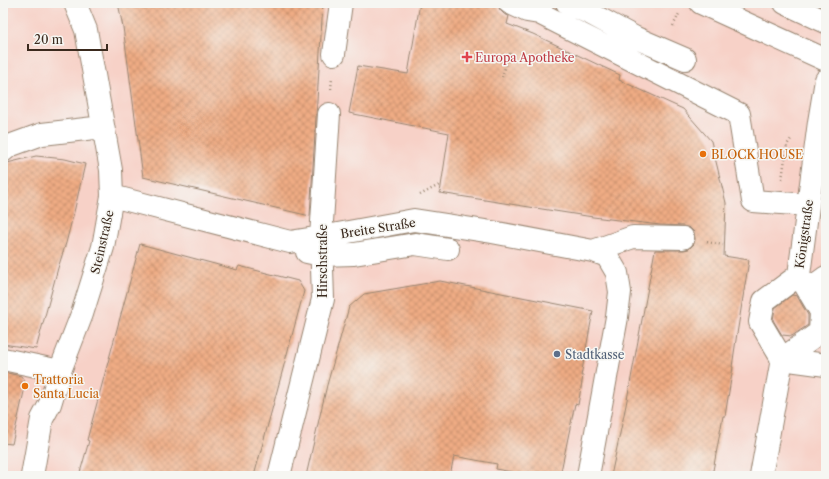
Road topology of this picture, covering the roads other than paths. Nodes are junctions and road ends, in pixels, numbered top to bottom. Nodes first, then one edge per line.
1 (75, 3) edge
2 (341, 3) edge
3 (510, 3) edge
4 (567, 3) edge
5 (701, 3) edge
6 (785, 3) edge
7 (542, 8) edge
8 (826, 22) edge
9 (334, 54) road end
10 (685, 58) dead end
11 (826, 60) edge
12 (826, 80) edge
13 (329, 114) road end
14 (823, 122) edge
15 (103, 127) junction
16 (3, 151) edge
17 (112, 196) junction
18 (808, 205) junction
19 (683, 238) dead end
20 (321, 246) junction
21 (448, 249) dead end
22 (593, 251) junction
23 (826, 277) edge
24 (803, 282) junction
25 (3, 359) edge
26 (782, 359) junction
27 (826, 364) edge
28 (60, 371) junction
29 (32, 476) edge
30 (279, 476) edge
31 (588, 476) edge
32 (761, 476) edge

1 - 15 street, Steinstraße
2 - 9 street
3 - 7 street
4 - 10 street
5 - 11 street
6 - 8 street
7 - 18 street
12 - 14 street, Königstraße
13 - 20 street, Hirschstraße
14 - 18 street, Königstraße
15 - 16 street
15 - 17 street, Steinstraße
17 - 20 street
17 - 28 street, Steinstraße
18 - 24 street, Königstraße
19 - 22 street
20 - 21 street
20 - 22 street, Breite Straße
20 - 30 street, Hirschstraße
22 - 31 street, Breite Straße
23 - 24 street
24 - 26 street
24 - 26 street, Königstraße
25 - 28 street
26 - 27 street
26 - 32 street
28 - 29 street, Steinstraße

